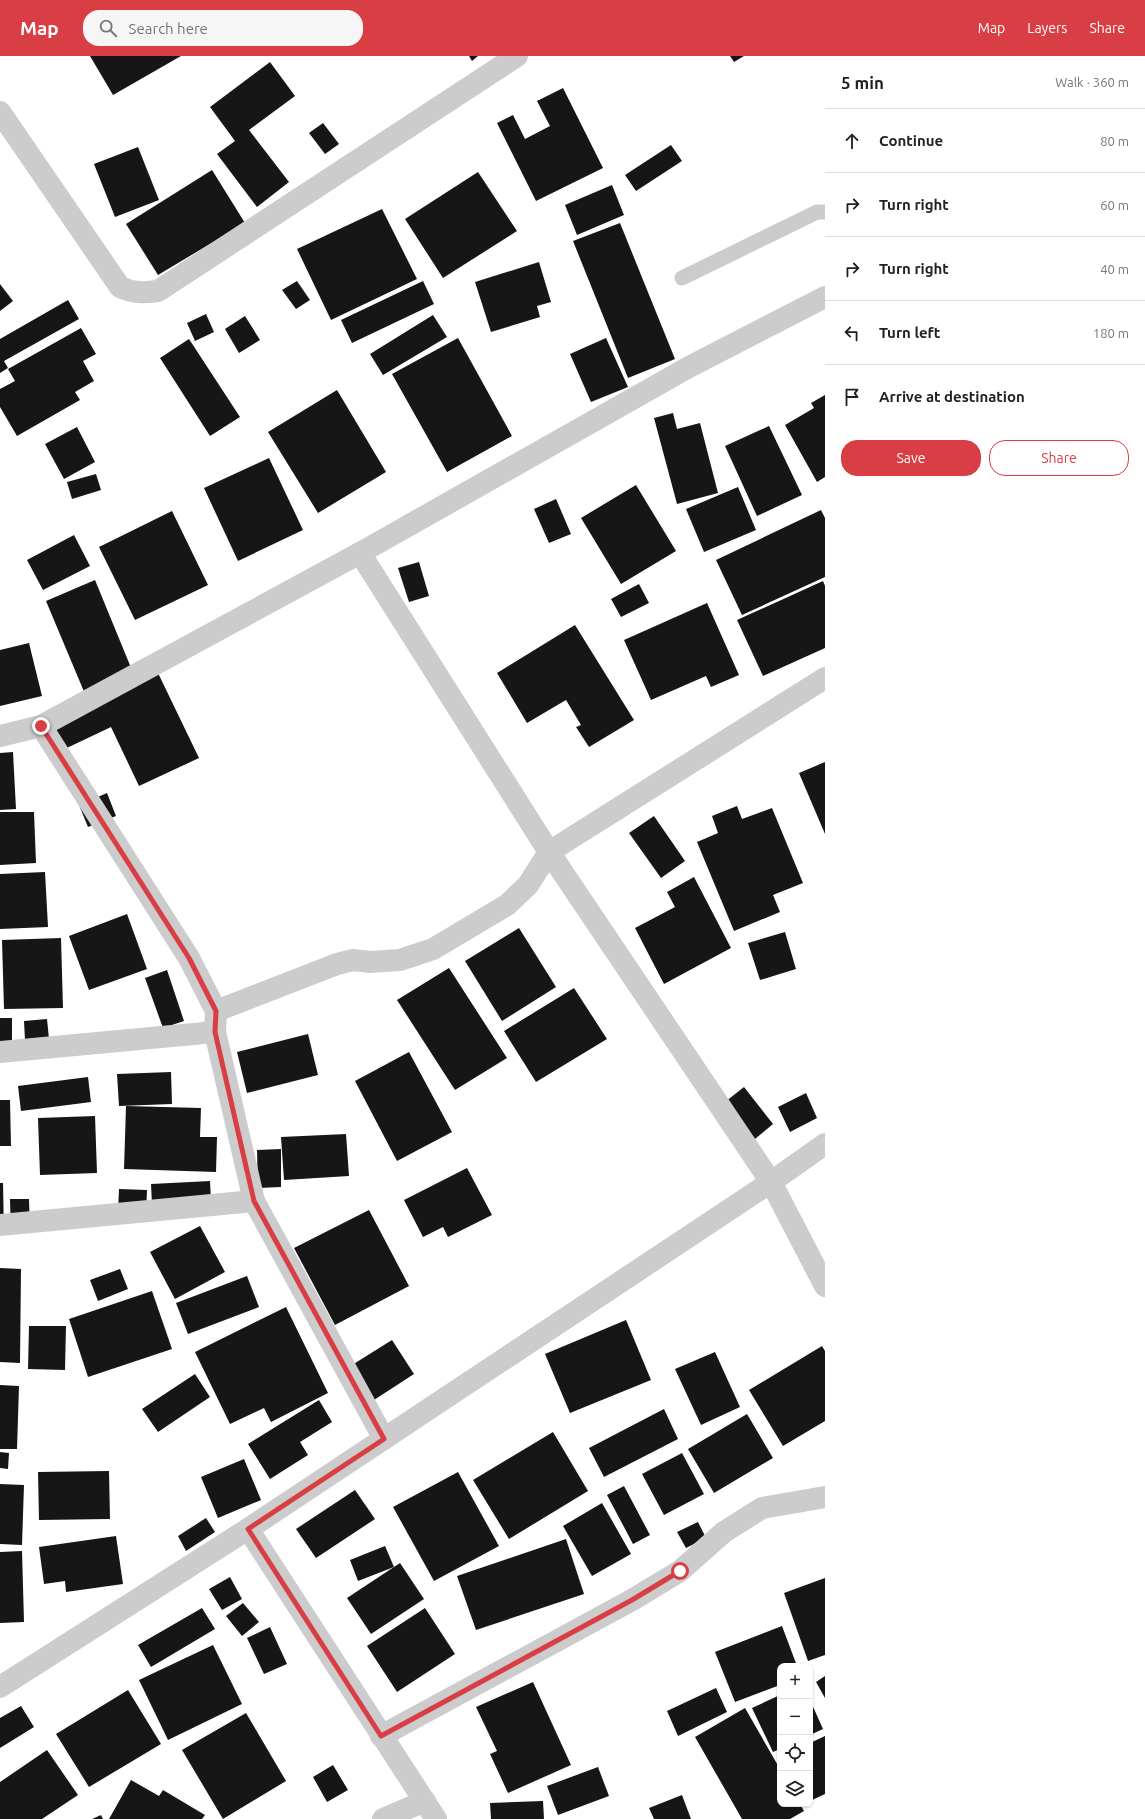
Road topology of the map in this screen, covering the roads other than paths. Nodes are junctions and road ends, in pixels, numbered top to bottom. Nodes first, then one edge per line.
1 (517, 56) edge
2 (0, 112) edge
3 (825, 212) edge
4 (682, 278) dead end
5 (825, 297) edge
6 (360, 553) junction
7 (825, 678) edge
8 (41, 726) junction
9 (0, 736) edge
10 (549, 852) junction
11 (216, 1011) junction
12 (215, 1032) junction
13 (0, 1052) edge
14 (825, 1144) edge
15 (771, 1182) junction
16 (254, 1201) junction
17 (0, 1225) edge
18 (825, 1286) edge
19 (384, 1439) junction
20 (825, 1497) edge
21 (248, 1529) junction
22 (0, 1687) edge
23 (381, 1736) junction
24 (430, 1810) edge
25 (383, 1819) edge

1 - 2 street
3 - 4 lane
5 - 6 street
6 - 8 street
6 - 10 street
7 - 10 street
8 - 9 street
8 - 11 street
10 - 11 street
10 - 15 street
11 - 12 street
12 - 13 street
12 - 16 street
14 - 15 street
15 - 18 street
15 - 19 street
16 - 17 street
16 - 19 street
19 - 21 street
20 - 23 street
21 - 22 street
21 - 23 street
23 - 24 street
24 - 25 street

